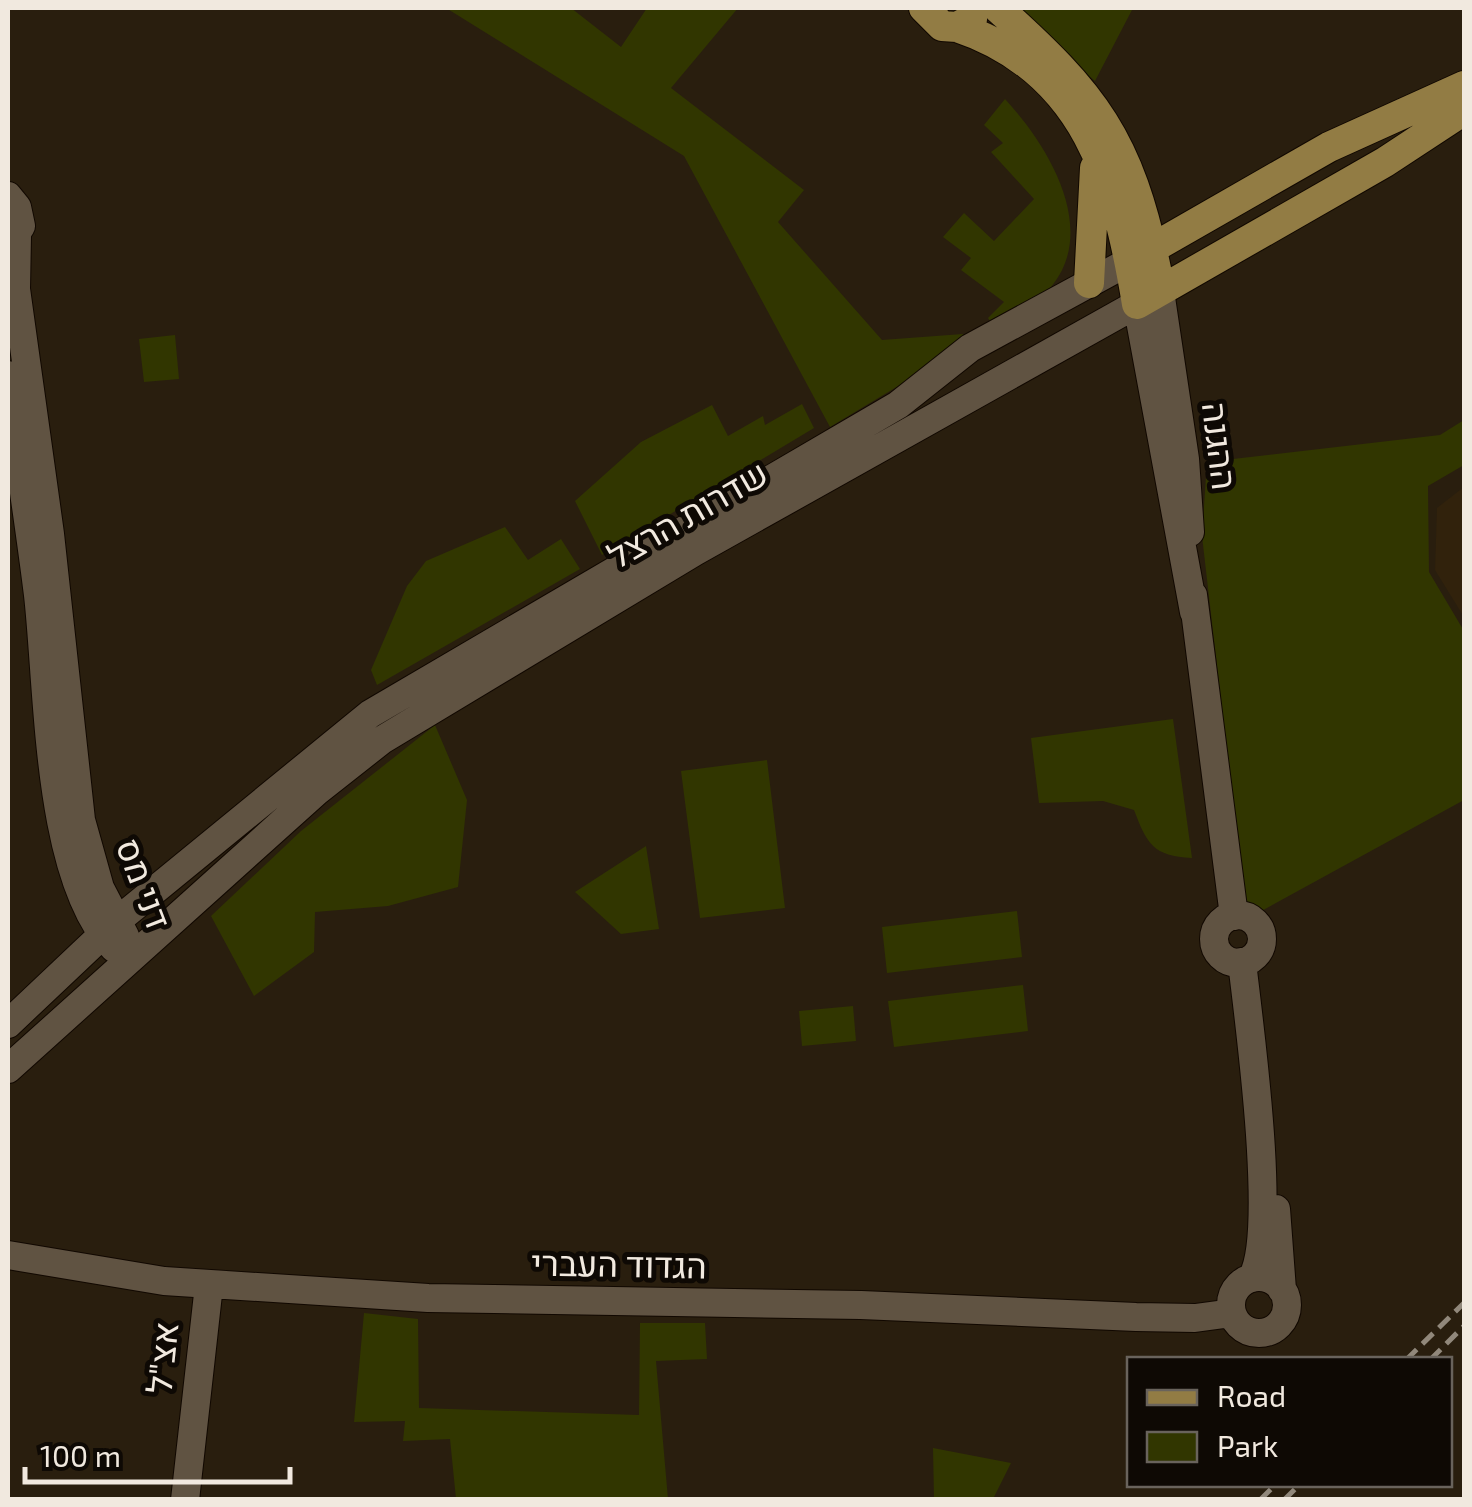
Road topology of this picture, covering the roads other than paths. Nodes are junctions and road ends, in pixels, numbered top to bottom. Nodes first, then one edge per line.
1 (924, 8) edge
2 (998, 8) edge
3 (968, 17) edge
4 (1464, 86) edge
5 (1464, 110) edge
6 (1090, 135) junction
7 (8, 196) edge
8 (12, 241) edge
9 (1141, 256) junction
10 (1089, 283) junction
11 (1149, 298) junction
12 (8, 376) edge
13 (102, 934) junction
14 (130, 957) junction
15 (8, 1024) edge
16 (8, 1068) edge
17 (1257, 1104) junction
18 (8, 1255) edge
19 (1252, 1278) junction
20 (1282, 1290) junction
21 (207, 1296) junction
22 (1232, 1313) junction
23 (185, 1500) edge

1 - 3 main road
2 - 9 main road
3 - 6 main road
4 - 9 main road, שדרות הרצל
5 - 11 main road, שדרות הרצל
6 - 9 main road
6 - 10 main road
7 - 8 street, דני מס
8 - 13 street, דני מס
9 - 10 street, שדרות הרצל
9 - 11 main road
10 - 13 street, שדרות הרצל
11 - 14 street, שדרות הרצל
11 - 17 street, ההגנה
12 - 13 street, דני מס
13 - 14 street, דני מס
13 - 15 street, שדרות הרצל
14 - 16 street, שדרות הרצל
17 - 19 street
17 - 20 street
18 - 21 street
19 - 20 street
19 - 22 street
20 - 22 street
21 - 22 street, הגדוד העברי
21 - 23 street, אצ"ל

